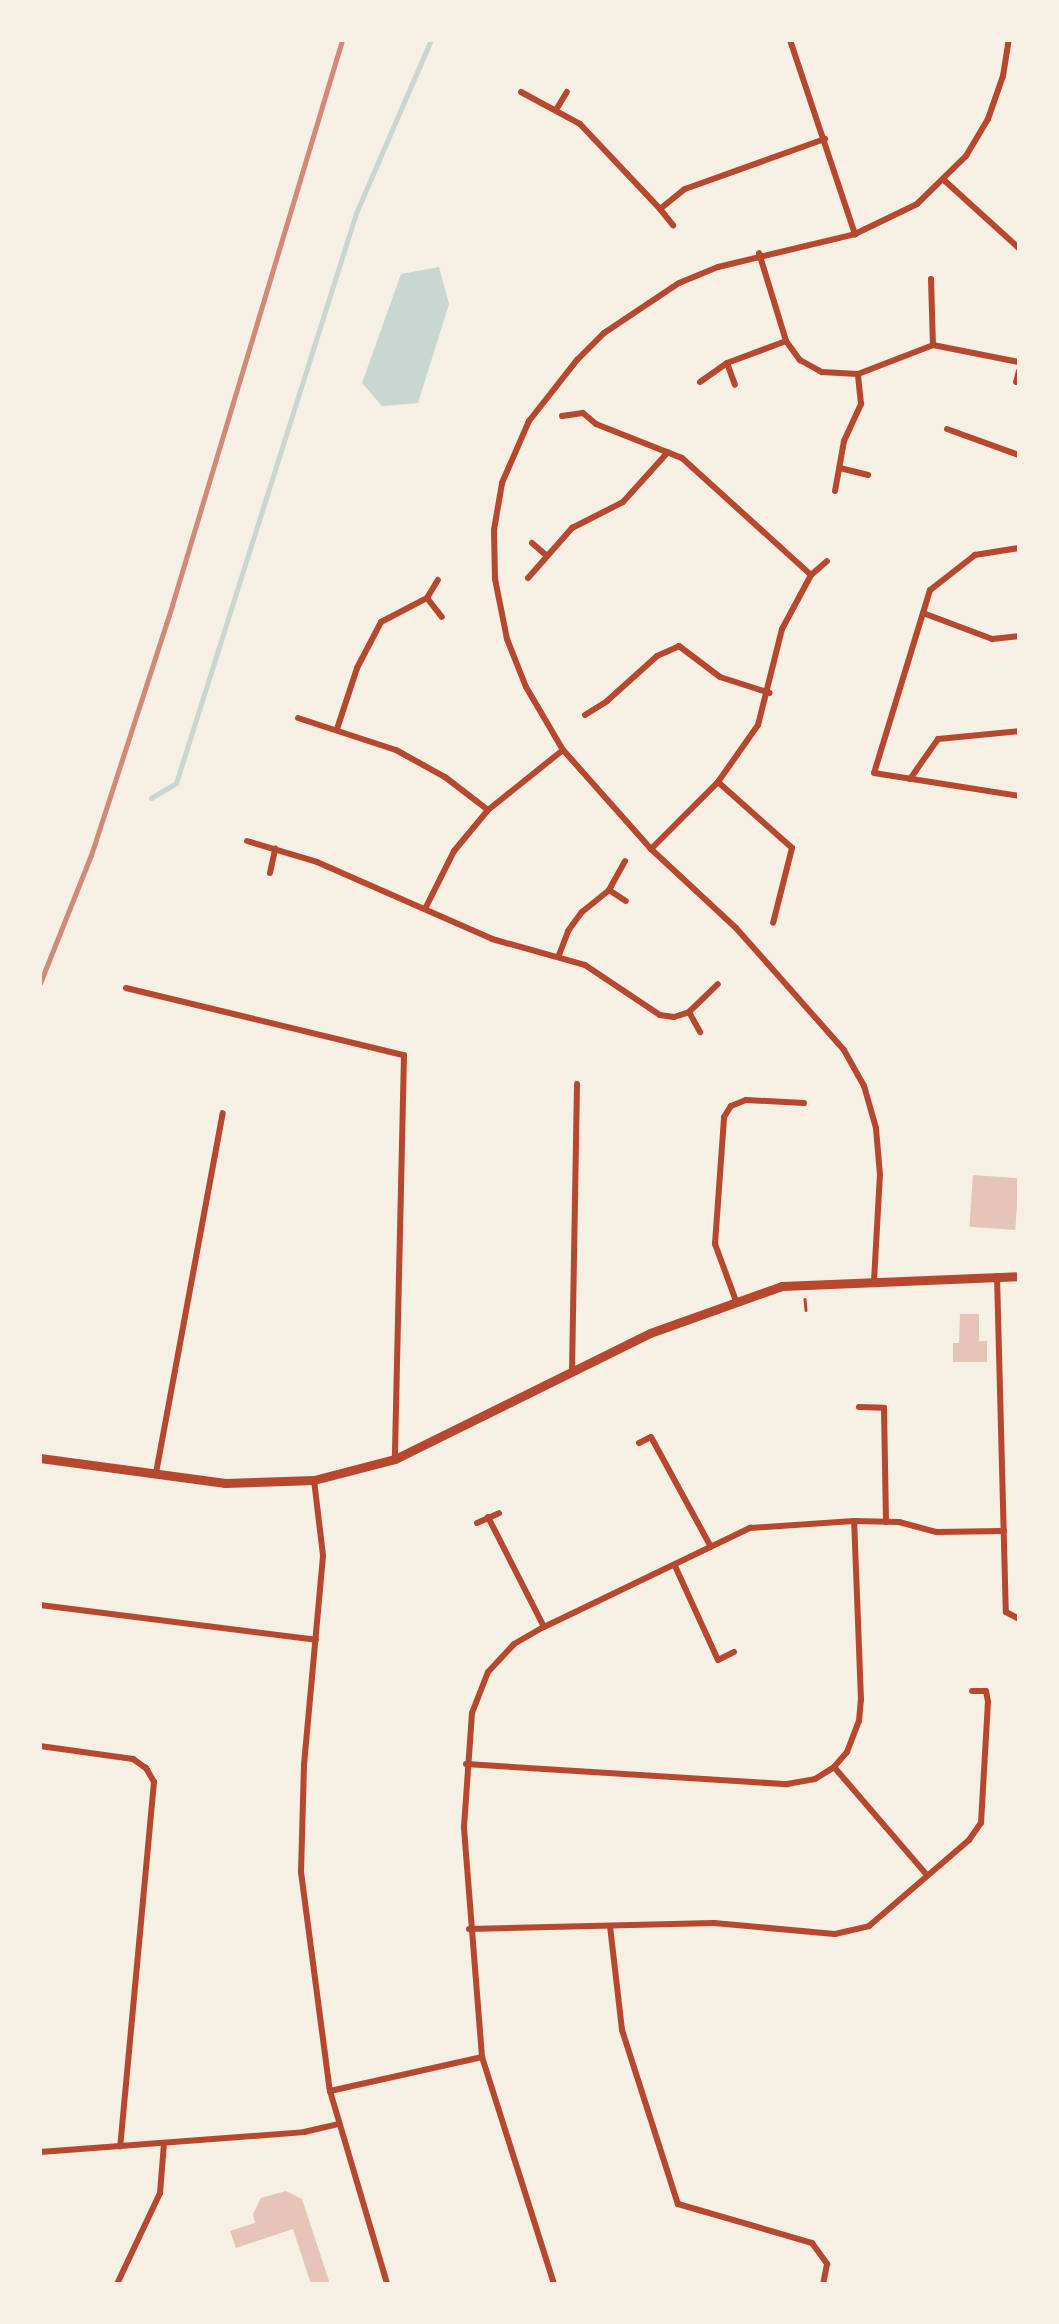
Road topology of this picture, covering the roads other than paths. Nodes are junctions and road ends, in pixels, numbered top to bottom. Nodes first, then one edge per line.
1 (790, 40) edge
2 (1009, 40) edge
3 (521, 92) dead end
4 (567, 92) dead end
5 (556, 110) junction
6 (825, 139) junction
7 (945, 181) junction
8 (660, 209) junction
9 (673, 225) dead end
10 (855, 234) junction
11 (1019, 248) edge
12 (760, 254) junction
13 (931, 278) dead end
14 (786, 341) junction
15 (933, 345) junction
16 (1019, 362) edge
17 (727, 363) junction
18 (1019, 371) edge
19 (858, 374) junction
20 (700, 382) dead end
21 (1016, 382) dead end
22 (735, 385) dead end
23 (562, 416) dead end
24 (947, 429) dead end
25 (668, 452) junction
26 (1019, 455) edge
27 (840, 468) junction
28 (868, 475) dead end
29 (835, 490) dead end
30 (532, 542) dead end
31 (1019, 548) edge
32 (547, 556) junction
33 (826, 561) dead end
34 (811, 575) junction
35 (528, 578) dead end
36 (438, 580) dead end
37 (426, 598) junction
38 (923, 613) junction
39 (442, 617) dead end
40 (1019, 636) edge
41 (770, 692) junction
42 (585, 715) dead end
43 (298, 718) dead end
44 (338, 729) junction
45 (1019, 732) edge
46 (563, 750) junction
47 (910, 779) junction
48 (718, 782) junction
49 (1019, 796) edge
50 (488, 810) junction
51 (247, 841) dead end
52 (275, 849) junction
53 (651, 849) junction
54 (625, 861) dead end
55 (270, 873) dead end
56 (609, 890) junction
57 (626, 902) dead end
58 (426, 909) junction
59 (774, 923) dead end
60 (559, 955) junction
61 (718, 984) dead end
62 (126, 988) dead end
63 (689, 1012) junction
64 (700, 1032) dead end
65 (577, 1084) dead end
66 (804, 1104) dead end
67 (224, 1114) dead end
68 (997, 1276) junction
69 (1019, 1276) edge
70 (874, 1281) junction
71 (736, 1300) junction
72 (572, 1372) junction
73 (859, 1407) dead end
74 (639, 1443) dead end
75 (40, 1458) edge
76 (395, 1459) junction
77 (156, 1473) junction
78 (314, 1480) junction
79 (498, 1513) dead end
80 (488, 1517) junction
81 (854, 1521) junction
82 (886, 1522) junction
83 (477, 1523) dead end
84 (1004, 1531) junction
85 (710, 1546) junction
86 (675, 1566) junction
87 (40, 1605) edge
88 (1017, 1619) edge
89 (544, 1627) junction
90 (316, 1640) junction
91 (734, 1652) dead end
92 (972, 1690) dead end
93 (40, 1746) edge
94 (466, 1764) junction
95 (834, 1768) junction
96 (927, 1875) junction
97 (610, 1926) junction
98 (469, 1928) junction
99 (482, 2057) junction
100 (330, 2091) junction
101 (338, 2124) junction
102 (164, 2144) junction
103 (120, 2146) junction
104 (40, 2152) edge
105 (117, 2284) edge
106 (388, 2284) edge
107 (554, 2284) edge
108 (824, 2284) edge

1 - 6 street
2 - 7 street
3 - 5 street
4 - 5 street
5 - 8 street
6 - 8 street
6 - 10 street
7 - 10 street
7 - 11 street
8 - 9 street
10 - 12 street
12 - 14 street
12 - 46 street
13 - 15 street
14 - 17 street
14 - 19 street
15 - 16 street
15 - 19 street
17 - 20 street
17 - 22 street
18 - 21 street
19 - 27 street
23 - 25 street
24 - 26 street
25 - 32 street
25 - 34 street
27 - 28 street
27 - 29 street
30 - 32 street
31 - 38 street
32 - 35 street
33 - 34 street
34 - 41 street
36 - 37 street
37 - 39 street
37 - 44 street
38 - 40 street
38 - 47 street
41 - 42 street
41 - 48 street
43 - 44 street
44 - 50 street
45 - 47 street
46 - 50 street
46 - 53 street
47 - 49 street
48 - 53 street
48 - 59 street
50 - 58 street
51 - 52 street
52 - 55 street
52 - 58 street
53 - 70 street
54 - 56 street
56 - 57 street
56 - 60 street
58 - 60 street
60 - 63 street
61 - 63 street
62 - 76 street
63 - 64 street
65 - 72 street
66 - 71 street
67 - 77 street
68 - 69 main road
68 - 70 main road
68 - 84 street
70 - 71 main road
71 - 72 main road
72 - 76 main road
73 - 82 street
74 - 85 street
75 - 77 main road
76 - 78 main road
77 - 78 main road
78 - 90 street
79 - 80 street
80 - 83 street
80 - 89 street
81 - 82 street
81 - 85 street
81 - 95 street
82 - 84 street
84 - 88 street
85 - 86 street
86 - 89 street
86 - 91 street
87 - 90 street
89 - 94 street
90 - 100 street
92 - 96 street
93 - 103 street
94 - 95 street
94 - 98 street
95 - 96 street
96 - 97 street
97 - 98 street
97 - 108 street
98 - 99 street
99 - 100 street
99 - 107 street
100 - 101 street
101 - 102 street
101 - 106 street
102 - 103 street
102 - 105 street
103 - 104 street

